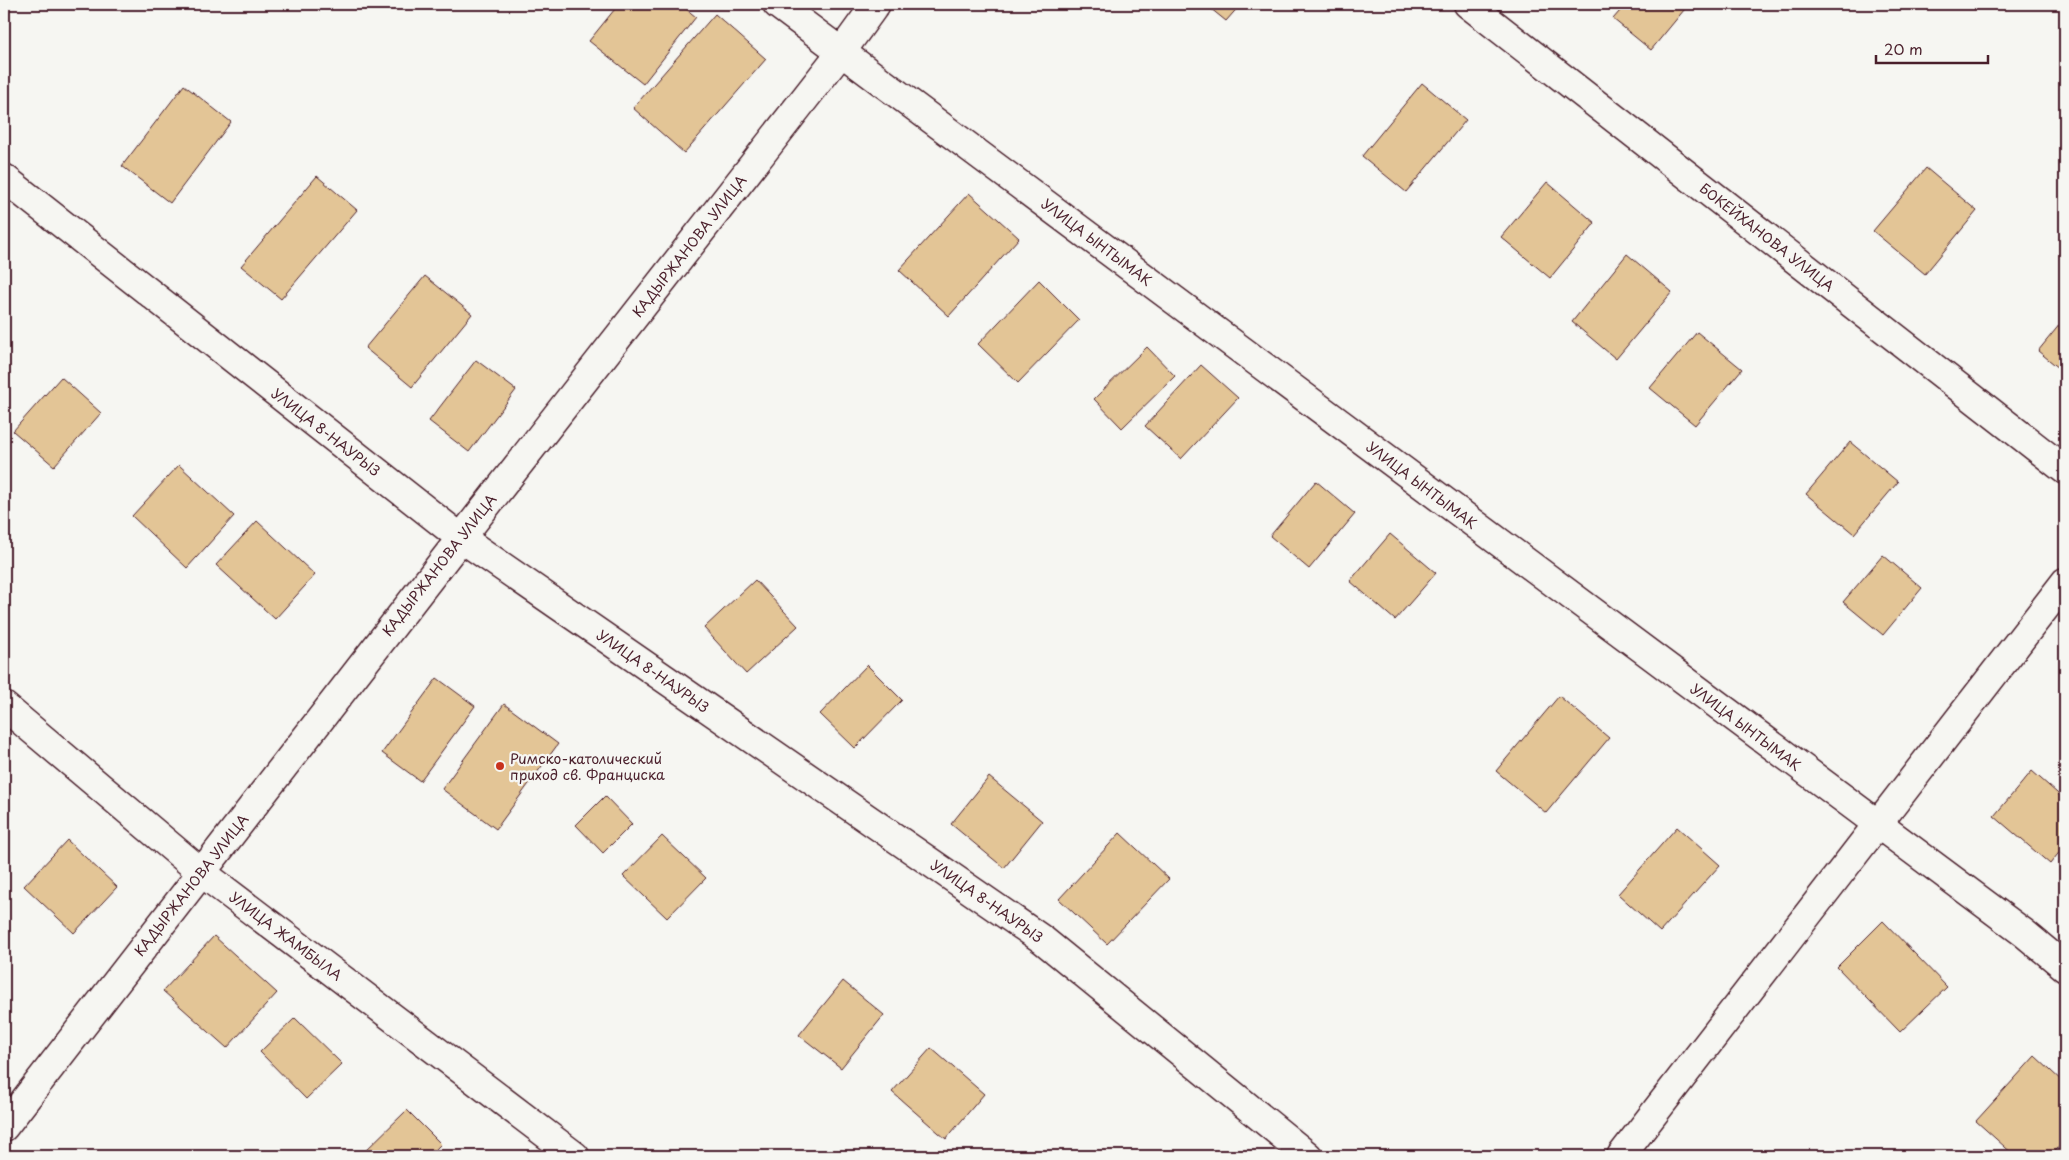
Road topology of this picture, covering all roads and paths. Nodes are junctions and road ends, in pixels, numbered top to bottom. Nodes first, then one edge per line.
1 (777, 4) edge
2 (876, 4) edge
3 (1468, 4) edge
4 (842, 51) junction
5 (4, 178) edge
6 (2065, 470) edge
7 (460, 538) junction
8 (2065, 582) edge
9 (4, 706) edge
10 (1877, 825) junction
11 (201, 872) junction
12 (2065, 967) edge
13 (4, 1127) edge
14 (575, 1156) edge
15 (1308, 1156) edge
16 (1621, 1156) edge

1 - 4 street, УЛИЦА ЫНТЫМАК
2 - 4 street, КАДЫРЖАНОВА УЛИЦА
3 - 6 street, БОКЕЙХАНОВА УЛИЦА
4 - 7 street, КАДЫРЖАНОВА УЛИЦА
4 - 10 street, УЛИЦА ЫНТЫМАК
5 - 7 street, УЛИЦА 8-НАУРЫЗ
7 - 11 street, КАДЫРЖАНОВА УЛИЦА
7 - 15 street, УЛИЦА 8-НАУРЫЗ
8 - 10 street
9 - 11 street, УЛИЦА ЖАМБЫЛА
10 - 12 street, УЛИЦА ЫНТЫМАК
10 - 16 street
11 - 13 street, КАДЫРЖАНОВА УЛИЦА
11 - 14 street, УЛИЦА ЖАМБЫЛА

